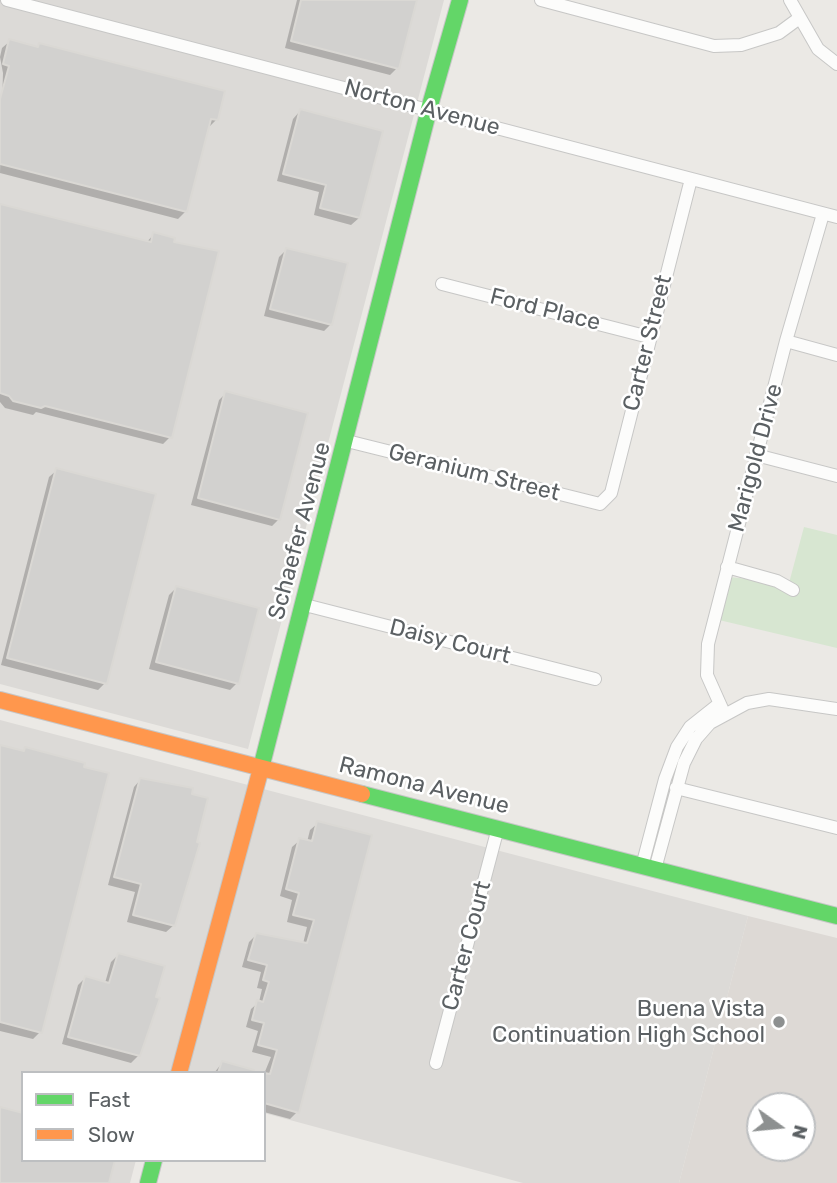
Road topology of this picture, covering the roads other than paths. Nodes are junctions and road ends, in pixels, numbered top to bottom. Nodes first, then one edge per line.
1 (7, 0) edge
2 (460, 0) edge
3 (541, 0) edge
4 (790, 0) edge
5 (798, 19) junction
6 (837, 64) edge
7 (429, 109) junction
8 (691, 179) junction
9 (823, 214) junction
10 (837, 217) edge
11 (442, 284) dead end
12 (649, 337) junction
13 (786, 341) junction
14 (837, 355) edge
15 (348, 441) junction
16 (756, 455) junction
17 (837, 476) edge
18 (600, 504) joint
19 (727, 568) junction
20 (793, 590) dead end
21 (305, 604) junction
22 (595, 679) dead end
23 (0, 700) edge
24 (722, 708) junction
25 (837, 709) edge
26 (260, 767) junction
27 (676, 788) junction
28 (498, 828) junction
29 (837, 828) edge
30 (649, 867) junction
31 (837, 916) edge
32 (436, 1063) dead end
33 (180, 1071) edge
34 (153, 1162) edge
35 (148, 1183) edge

1 - 7 street, Norton Avenue
2 - 7 street, Schaefer Avenue
3 - 5 street
4 - 5 street
5 - 6 street
7 - 8 street, Norton Avenue
7 - 15 street, Schaefer Avenue
8 - 9 street, Norton Avenue
8 - 12 street, Carter Street
9 - 10 street, Norton Avenue
9 - 13 street, Marigold Drive
11 - 12 street, Ford Place
12 - 18 street, Carter Street
13 - 14 street
13 - 16 street, Marigold Drive
15 - 18 street, Geranium Street
15 - 21 street, Schaefer Avenue
16 - 17 street
16 - 19 street, Marigold Drive
19 - 20 street
19 - 24 street, Marigold Drive
21 - 22 street, Daisy Court
21 - 26 street, Schaefer Avenue
23 - 26 street, Ramona Avenue
24 - 25 street
24 - 27 street
24 - 30 street
26 - 28 street, Ramona Avenue
26 - 33 street, Schaefer Avenue
27 - 29 street
27 - 30 street
28 - 30 street, Ramona Avenue
28 - 32 street, Carter Court
30 - 31 street, Ramona Avenue
34 - 35 street

